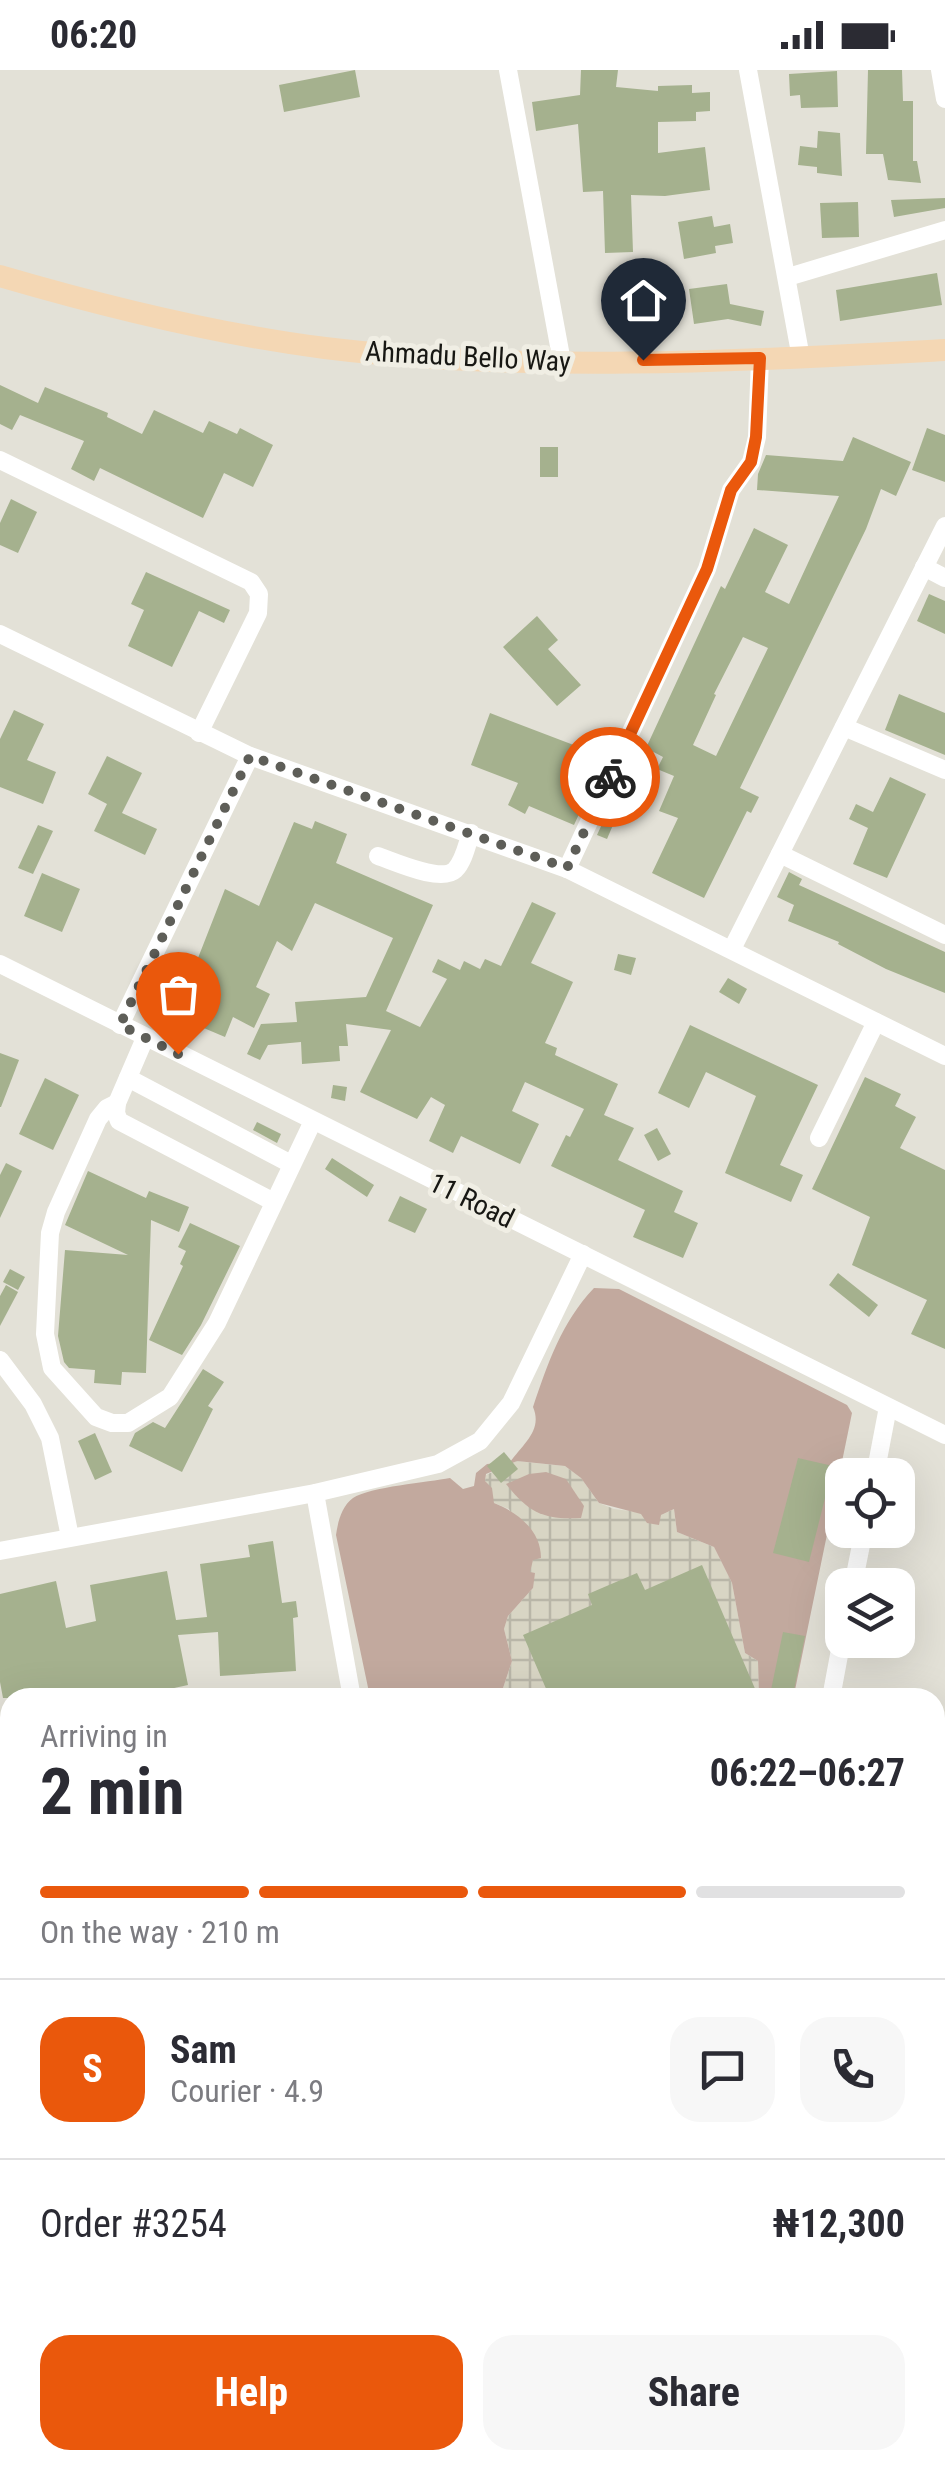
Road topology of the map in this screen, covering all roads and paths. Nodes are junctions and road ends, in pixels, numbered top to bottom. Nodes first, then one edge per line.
1 (508, 70) edge
2 (748, 70) edge
3 (940, 70) edge
4 (945, 100) edge
5 (945, 230) edge
6 (0, 276) edge
7 (788, 276) junction
8 (945, 350) edge
9 (760, 358) junction
10 (800, 358) junction
11 (562, 362) junction
12 (0, 460) edge
13 (945, 526) edge
14 (924, 567) junction
15 (945, 578) edge
16 (0, 634) edge
17 (844, 727) junction
18 (199, 733) junction
19 (250, 756) junction
20 (945, 770) edge
21 (472, 833) junction
22 (780, 854) junction
23 (378, 856) dead end
24 (567, 868) junction
25 (945, 935) edge
26 (732, 949) junction
27 (0, 964) edge
28 (876, 1022) junction
29 (120, 1025) junction
30 (145, 1038) junction
31 (945, 1056) edge
32 (128, 1078) junction
33 (117, 1102) junction
34 (312, 1121) junction
35 (819, 1138) dead end
36 (290, 1164) junction
37 (272, 1201) junction
38 (583, 1254) junction
39 (0, 1360) edge
40 (888, 1407) junction
41 (945, 1435) edge
42 (878, 1458) edge
43 (314, 1493) junction
44 (70, 1537) junction
45 (0, 1551) edge
46 (838, 1658) edge
47 (350, 1688) edge
48 (833, 1688) edge

1 - 11 street
2 - 7 street
3 - 4 street
5 - 7 street
6 - 11 main road, Ahmadu Bello Way
7 - 10 street
8 - 10 main road, Ahmadu Bello Way
9 - 10 main road, Ahmadu Bello Way
9 - 11 main road, Ahmadu Bello Way
9 - 24 street
12 - 18 street
13 - 14 street
14 - 15 street
14 - 17 street
16 - 18 street
17 - 20 street
17 - 22 street
18 - 19 street
19 - 21 street
19 - 29 street
21 - 23 street
21 - 24 street
22 - 25 street
22 - 26 street
24 - 26 street
26 - 28 street
27 - 29 street, 11 Road
28 - 31 street
28 - 35 street
29 - 30 street, 11 Road
30 - 32 street
30 - 34 street, 11 Road
32 - 33 street
32 - 36 street
33 - 37 street
33 - 37 street
34 - 36 street
34 - 38 street, 11 Road
36 - 37 street
38 - 40 street, 11 Road
38 - 43 street
39 - 44 street
40 - 41 street, 11 Road
40 - 42 street
43 - 44 street
43 - 47 street
44 - 45 street
46 - 48 street

